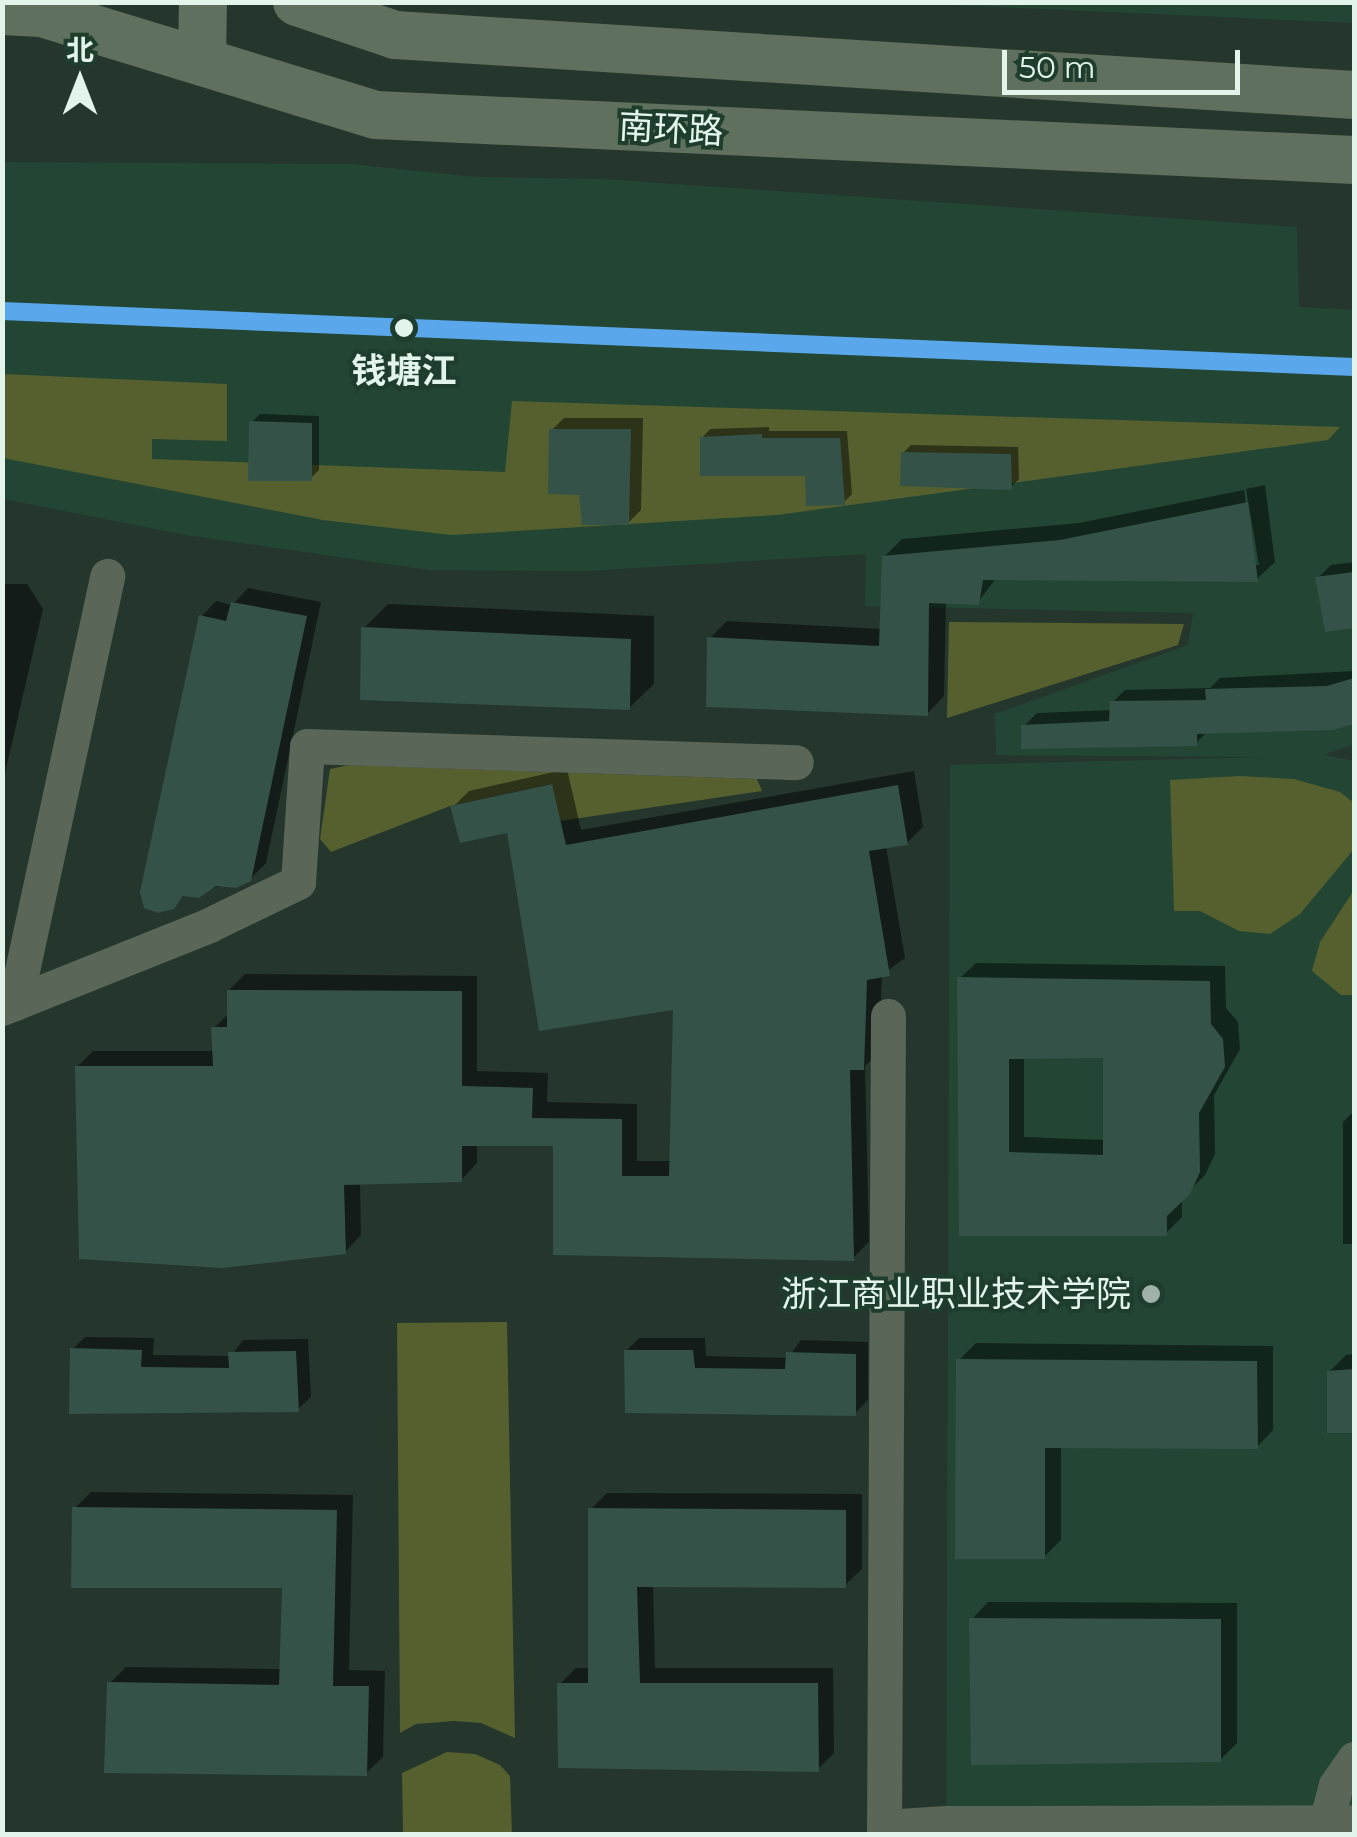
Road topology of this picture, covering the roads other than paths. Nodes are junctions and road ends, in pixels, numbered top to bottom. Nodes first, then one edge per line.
1 (203, 2) edge
2 (297, 2) edge
3 (2, 12) edge
4 (202, 59) junction
5 (1354, 95) edge
6 (1354, 160) edge
7 (107, 576) dead end
8 (796, 762) dead end
9 (8, 1006) edge
10 (888, 1016) dead end
11 (1354, 1758) edge
12 (1340, 1822) edge
13 (884, 1831) edge

1 - 4 main road
2 - 5 main road
3 - 4 main road, 南环路
4 - 6 main road, 南环路
7 - 9 street
8 - 9 street
10 - 13 street
11 - 12 street
12 - 13 street

